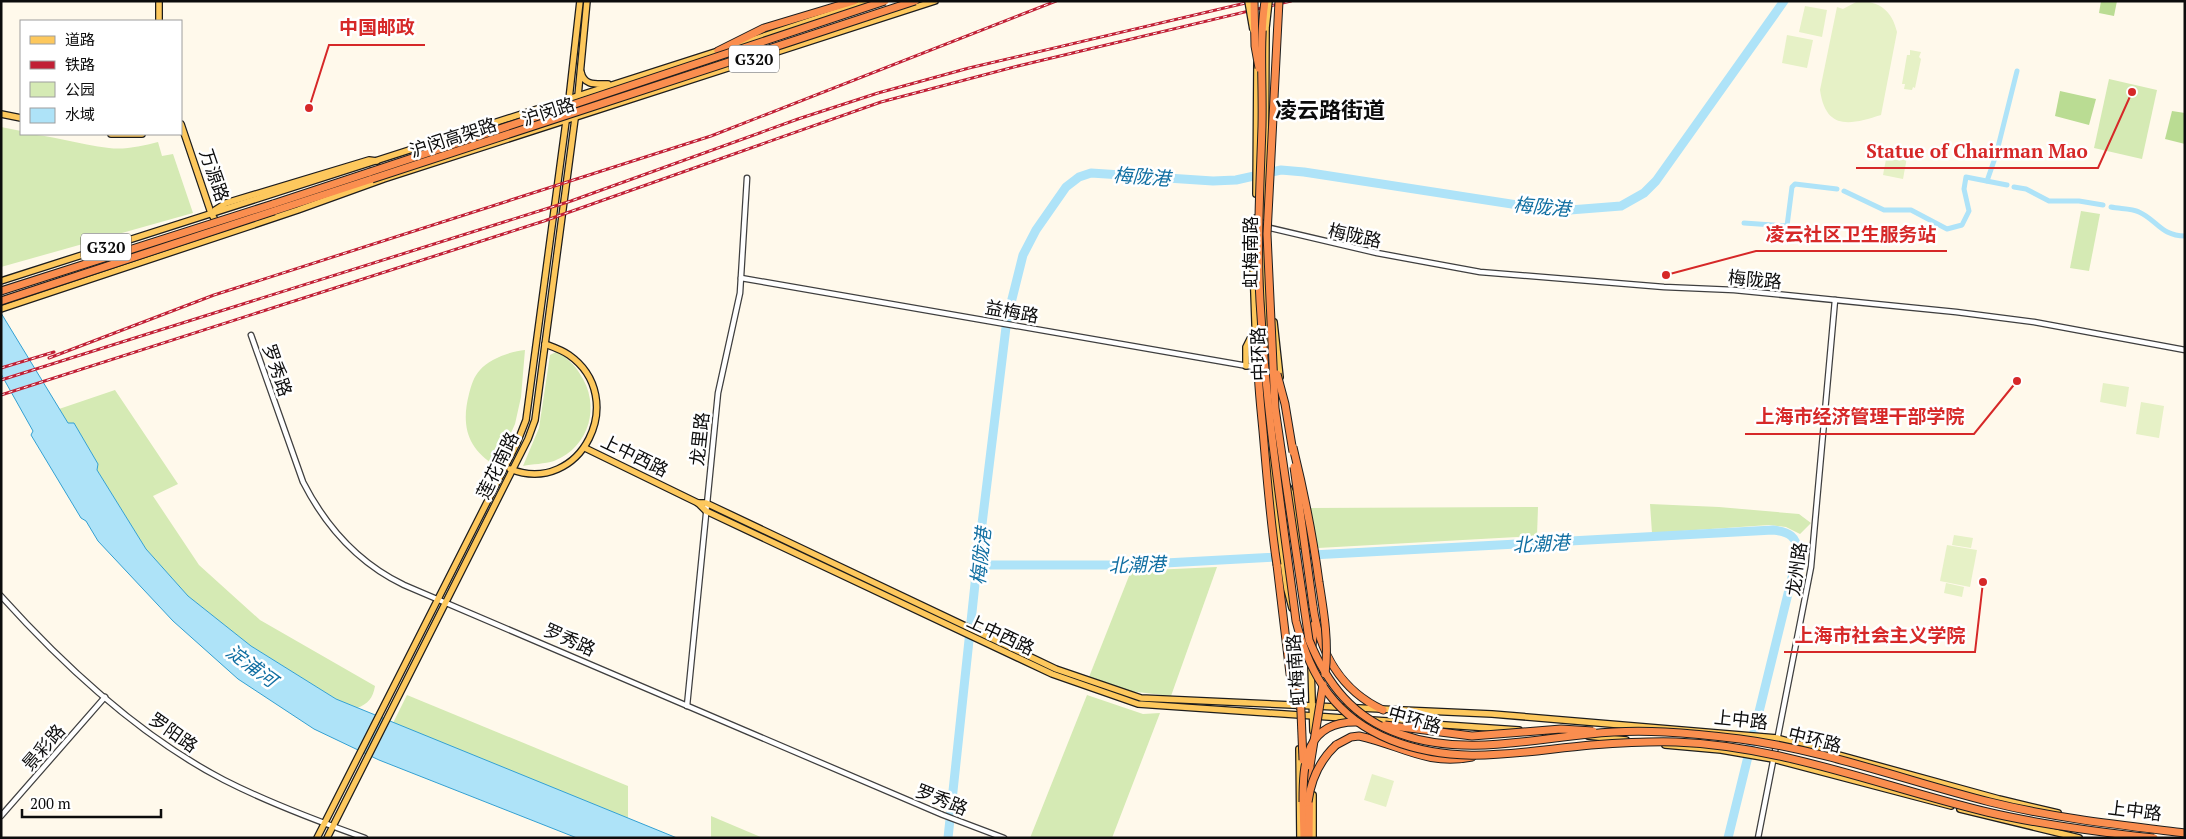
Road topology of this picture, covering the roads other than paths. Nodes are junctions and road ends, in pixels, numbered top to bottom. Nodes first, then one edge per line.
1 (159, 1) edge
2 (580, 1) edge
3 (587, 1) edge
4 (854, 1) edge
5 (870, 1) edge
6 (885, 1) edge
7 (915, 1) edge
8 (934, 1) edge
9 (1248, 1) edge
10 (1255, 1) edge
11 (1266, 1) edge
12 (1279, 1) edge
13 (158, 20) edge
14 (1257, 39) junction
15 (718, 51) junction
16 (580, 69) junction
17 (612, 84) junction
18 (1262, 93) junction
19 (578, 96) junction
20 (569, 99) junction
21 (1, 114) edge
22 (20, 118) edge
23 (574, 118) junction
24 (565, 121) junction
25 (182, 127) edge
26 (380, 161) junction
27 (747, 178) dead end
28 (384, 179) junction
29 (211, 213) junction
30 (1256, 225) junction
31 (1267, 228) junction
32 (223, 235) junction
33 (1271, 272) junction
34 (1260, 275) junction
35 (741, 278) junction
36 (1, 281) edge
37 (1264, 284) junction
38 (1, 291) edge
39 (1253, 291) junction
40 (1834, 300) junction
41 (1, 301) edge
42 (1, 310) edge
43 (1260, 315) junction
44 (1254, 331) junction
45 (251, 334) dead end
46 (545, 344) junction
47 (2185, 350) edge
48 (1274, 362) junction
49 (1246, 366) junction
50 (1257, 367) junction
51 (1267, 370) junction
52 (1278, 370) junction
53 (1263, 401) junction
54 (1269, 416) junction
55 (1293, 447) junction
56 (585, 448) junction
57 (1274, 453) junction
58 (1270, 465) junction
59 (505, 466) junction
60 (512, 470) junction
61 (1296, 491) junction
62 (1294, 500) junction
63 (1308, 500) dead end
64 (698, 503) junction
65 (706, 503) junction
66 (706, 512) junction
67 (1283, 544) junction
68 (1283, 565) junction
69 (1, 596) edge
70 (438, 598) junction
71 (446, 602) junction
72 (1315, 619) junction
73 (1296, 621) junction
74 (1311, 657) junction
75 (105, 697) junction
76 (687, 706) junction
77 (1299, 706) junction
78 (1314, 706) junction
79 (1383, 710) junction
80 (1299, 716) junction
81 (1313, 716) junction
82 (1611, 733) junction
83 (1777, 738) junction
84 (1479, 756) junction
85 (1773, 759) junction
86 (1303, 773) junction
87 (1306, 802) junction
88 (1, 816) edge
89 (325, 823) junction
90 (333, 826) junction
91 (2185, 832) edge
92 (317, 838) edge
93 (327, 838) edge
94 (365, 838) edge
95 (1004, 838) edge
96 (1300, 838) edge
97 (1304, 838) edge
98 (1309, 838) edge
99 (1313, 838) edge
100 (1758, 838) edge
101 (2079, 838) edge
102 (2154, 838) edge

1 - 13 main road
2 - 20 main road, 莲花南路
3 - 16 main road, 莲花南路
4 - 15 highway
5 - 15 main road, 沪闵路 / G320
6 - 38 highway, 沪闵高架路, bridge
7 - 41 highway, 沪闵高架路, bridge
8 - 23 main road, 沪闵路 / G320
9 - 14 main road, bridge
10 - 14 main road, 虹梅南路, bridge
10 - 18 highway, bridge
11 - 18 highway, 中环路, bridge
11 - 31 main road, 虹梅南路, bridge
12 - 48 highway, 中环路, bridge
14 - 30 main road, 虹梅南路, bridge
15 - 17 main road, 沪闵路 / G320
16 - 17 main road
16 - 19 main road, 莲花南路
17 - 19 main road, 沪闵路 / G320
18 - 43 highway, 中环路, bridge
19 - 20 main road, 沪闵路 / G320
19 - 23 main road, 莲花南路
20 - 24 main road, 莲花南路
20 - 26 main road, 沪闵路 / G320
21 - 22 main road
23 - 24 main road, 沪闵路 / G320
23 - 46 main road, 莲花南路
24 - 28 main road, 沪闵路 / G320
24 - 59 main road, 莲花南路
25 - 29 main road, 万源路
26 - 28 street
26 - 29 main road, 沪闵路 / G320
27 - 35 street, 龙里路
28 - 32 main road, 沪闵路 / G320
29 - 32 main road, 万源路
29 - 36 main road, 沪闵路 / G320
30 - 34 main road, 虹梅南路
30 - 39 main road, 虹梅南路
31 - 33 main road, 虹梅南路
31 - 37 main road, 虹梅南路
31 - 40 street, 梅陇路
32 - 42 main road, 沪闵路 / G320
33 - 37 main road
33 - 52 main road, 虹梅南路
34 - 39 main road
34 - 51 main road, 虹梅南路
35 - 49 street, 益梅路
35 - 65 street, 龙里路
37 - 51 main road, 虹梅南路
39 - 44 main road, 虹梅南路
40 - 47 street, 梅陇路
40 - 83 street, 龙州路
43 - 68 highway, bridge
43 - 73 highway, 中环路, bridge
44 - 49 main road
44 - 50 main road, 虹梅南路
45 - 70 street, 罗秀路
46 - 56 main road, 上中西路
46 - 60 main road, 莲花南路
48 - 55 highway, bridge
48 - 82 highway, 中环路, bridge
49 - 50 street, 益梅路
50 - 51 street, 益梅路
50 - 53 main road, 虹梅南路
51 - 52 street, 益梅路
51 - 54 main road, 虹梅南路
51 - 62 main road, 虹梅南路
52 - 61 main road, 虹梅南路
53 - 54 main road
53 - 58 main road, 虹梅南路
54 - 57 main road, 虹梅南路
55 - 72 highway, bridge
55 - 87 highway, bridge
56 - 60 main road, 上中西路
56 - 64 main road, 上中西路
57 - 58 main road
57 - 67 main road, 虹梅南路
58 - 67 main road, 虹梅南路
59 - 60 main road, 上中西路
59 - 70 main road, 莲花南路
60 - 71 main road, 莲花南路
61 - 62 main road, 虹梅南路
61 - 63 main road
62 - 74 main road, 虹梅南路, bridge
64 - 65 main road, 上中西路
64 - 66 main road, 上中西路
65 - 66 street, 龙里路
65 - 77 main road, 上中西路
66 - 76 street, 龙里路
66 - 80 main road, 上中西路
67 - 68 main road, 虹梅南路, bridge
68 - 77 highway
68 - 77 main road, 虹梅南路
69 - 75 street, 罗阳路
70 - 71 street, 罗秀路
70 - 89 main road, 莲花南路
71 - 76 street, 罗秀路
71 - 90 main road, 莲花南路
72 - 74 highway
72 - 79 highway
73 - 84 highway, 中环路, bridge
73 - 86 highway, bridge
74 - 78 main road, 虹梅南路
75 - 88 street, 景彩路
75 - 89 street, 罗阳路
76 - 95 street, 罗秀路
77 - 78 main road, 上中西路
77 - 80 main road, 虹梅南路
78 - 79 main road, 上中路
78 - 81 main road, 虹梅南路
79 - 83 main road, 上中路
80 - 81 main road, 上中西路
80 - 96 main road, 虹梅南路
81 - 85 main road, 上中路
81 - 99 main road, 虹梅南路
82 - 86 highway, bridge
82 - 91 highway, 中环路, bridge
83 - 85 street, 龙州路
83 - 91 main road, 上中路
84 - 87 highway, bridge
84 - 102 highway, 中环路, bridge
85 - 100 street, 龙州路
85 - 101 main road, 上中路
86 - 87 highway, bridge
87 - 97 highway
87 - 98 highway
89 - 90 street, 罗阳路
89 - 92 main road, 莲花南路
90 - 93 main road, 莲花南路
90 - 94 street, 罗阳路

